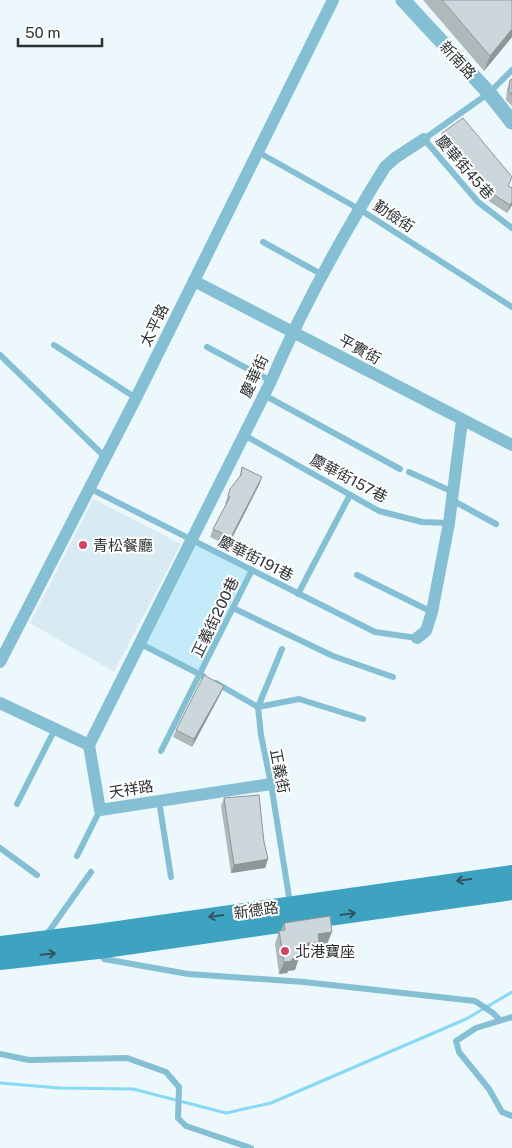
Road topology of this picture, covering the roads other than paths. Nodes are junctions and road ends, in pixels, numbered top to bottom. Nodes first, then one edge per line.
1 (333, 0) edge
2 (403, 0) edge
3 (512, 70) edge
4 (489, 93) junction
5 (512, 122) edge
6 (424, 139) junction
7 (258, 152) junction
8 (359, 209) junction
9 (512, 228) edge
10 (263, 242) dead end
11 (321, 274) junction
12 (194, 281) junction
13 (512, 308) edge
14 (292, 332) junction
15 (54, 345) dead end
16 (207, 347) dead end
17 (0, 355) edge
18 (271, 381) junction
19 (264, 395) junction
20 (136, 398) junction
21 (462, 420) junction
22 (244, 435) junction
23 (512, 445) edge
24 (105, 456) junction
25 (400, 469) dead end
26 (409, 472) dead end
27 (88, 488) junction
28 (350, 495) junction
29 (452, 496) junction
30 (449, 523) junction
31 (496, 524) dead end
32 (190, 539) junction
33 (252, 570) junction
34 (357, 575) dead end
35 (298, 594) junction
36 (233, 608) junction
37 (432, 612) junction
38 (417, 638) joint
39 (138, 643) junction
40 (282, 649) dead end
41 (0, 662) edge
42 (200, 674) junction
43 (393, 677) dead end
44 (0, 703) edge
45 (258, 707) junction
46 (363, 719) dead end
47 (55, 729) junction
48 (89, 746) junction
49 (160, 750) dead end
50 (271, 784) junction
51 (160, 801) junction
52 (17, 804) dead end
53 (100, 810) junction
54 (0, 848) edge
55 (77, 856) dead end
56 (91, 872) dead end
57 (512, 874) edge
58 (37, 875) dead end
59 (171, 877) dead end
60 (512, 890) edge
61 (290, 905) junction
62 (0, 933) edge
63 (43, 940) junction
64 (97, 942) junction
65 (14, 948) edge
66 (0, 960) edge
67 (512, 1017) edge
68 (500, 1020) junction
69 (0, 1054) edge
70 (512, 1116) edge
71 (251, 1148) edge

1 - 7 street, 太平路
2 - 4 street, 新南路
3 - 4 lane, 慶華街
4 - 5 street, 新南路
4 - 6 lane, 慶華街
6 - 8 street, 慶華街
6 - 9 lane, 慶華街45巷
7 - 8 lane, 勤儉街
7 - 12 street, 太平路
8 - 11 street, 慶華街
8 - 13 lane, 勤儉街
10 - 11 lane
11 - 14 street, 慶華街
12 - 14 street, 平實街
12 - 20 street, 太平路
14 - 18 street, 慶華街
14 - 21 street, 平實街
15 - 20 lane
16 - 18 lane
17 - 24 lane
18 - 19 street, 慶華街
19 - 22 street, 慶華街
19 - 25 lane
20 - 24 street, 太平路
21 - 23 street, 平實街
21 - 29 street
22 - 28 lane, 慶華街157巷
22 - 32 street, 慶華街
24 - 27 street, 太平路
26 - 29 lane
27 - 32 lane, 慶華街191巷
27 - 41 street, 太平路
28 - 30 lane, 慶華街157巷
28 - 35 lane
29 - 30 street
29 - 31 lane
30 - 37 street
32 - 33 lane, 慶華街191巷
32 - 39 street, 慶華街
33 - 35 lane, 慶華街191巷
33 - 36 lane, 正義街200巷
34 - 37 lane
35 - 38 lane, 慶華街191巷
36 - 42 lane, 正義街200巷
36 - 43 lane
37 - 38 street
39 - 42 lane
39 - 48 street, 慶華街
40 - 45 lane
42 - 45 lane
42 - 49 lane
44 - 47 street
45 - 46 lane
45 - 50 lane, 正義街
47 - 48 street
47 - 52 lane
48 - 53 street, 天祥路
50 - 51 street, 天祥路
50 - 61 lane, 正義街
51 - 53 street, 天祥路
51 - 59 lane
53 - 55 lane
54 - 58 lane
56 - 63 lane
57 -> 61 main road, 新德路
64 -> 60 main road, 新德路
61 -> 64 main road, 新德路
62 - 65 street
63 - 64 main road, 新德路
63 - 65 main road, 新德路
65 -> 64 main road, 新德路
64 - 68 lane
65 - 66 main road, 新德路
67 - 68 lane
68 - 70 lane
69 - 71 lane

